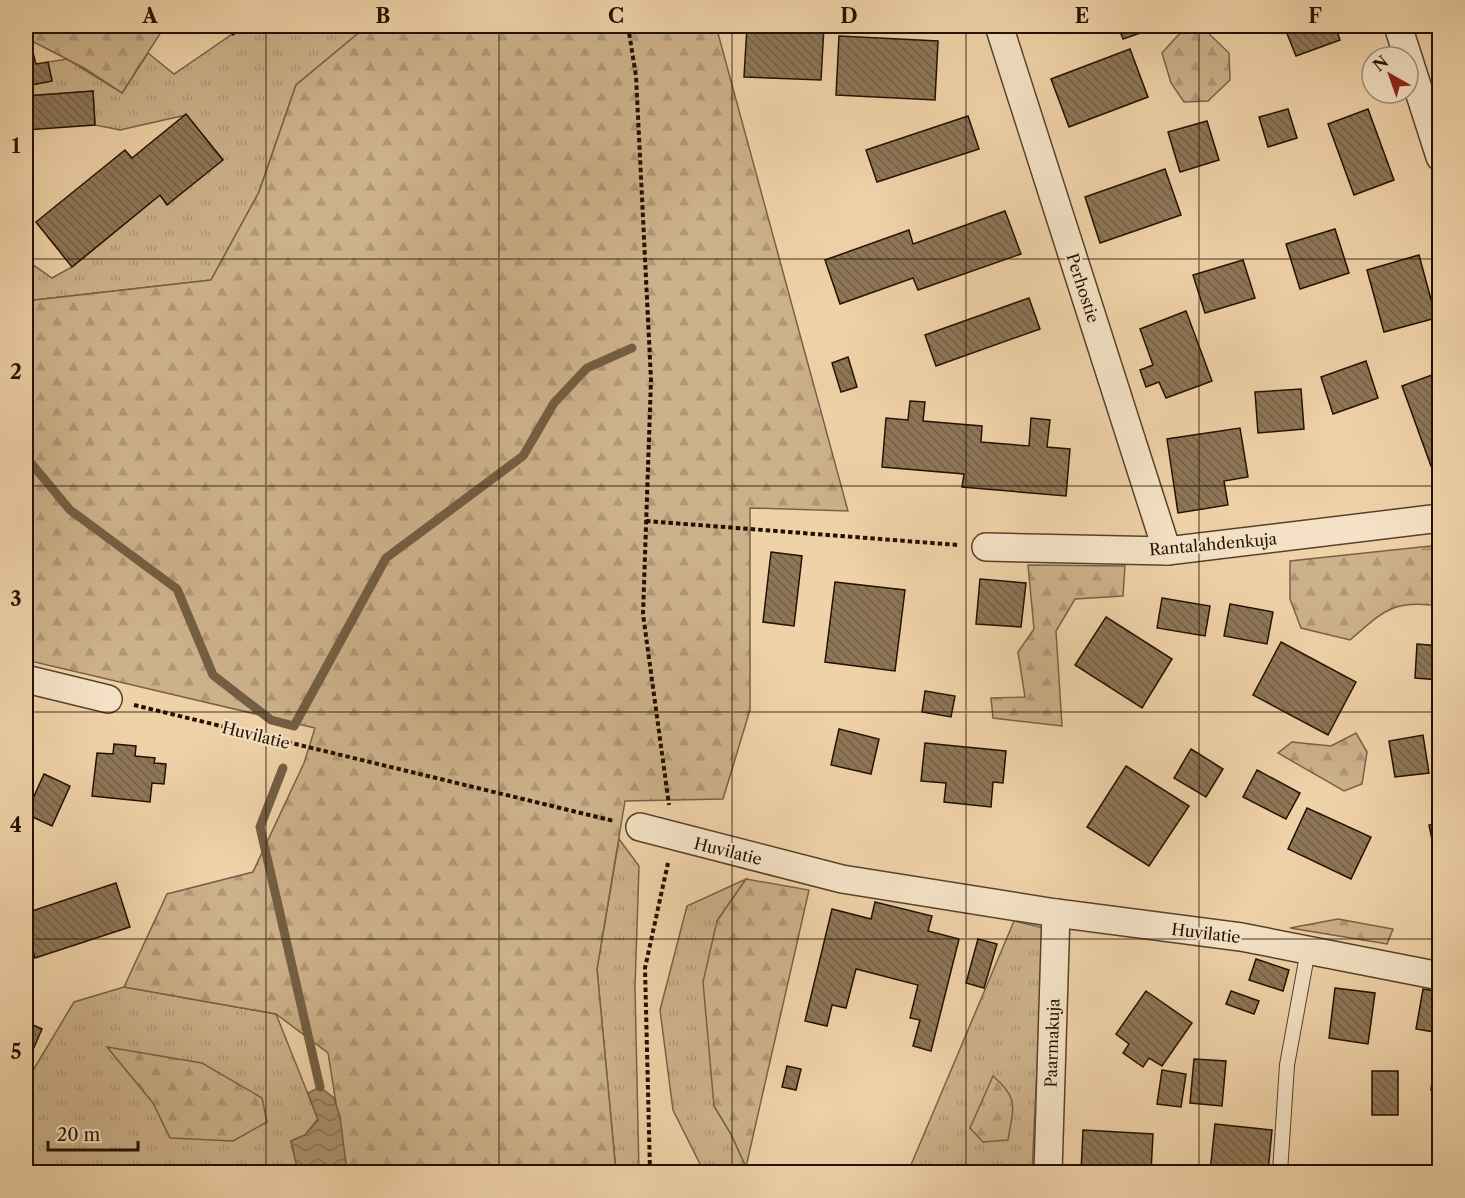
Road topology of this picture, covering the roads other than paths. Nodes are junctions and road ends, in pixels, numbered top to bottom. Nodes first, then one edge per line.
1 (999, 26) edge
2 (1398, 26) edge
3 (1440, 156) edge
4 (1440, 518) edge
5 (986, 547) road end
6 (1167, 551) junction
7 (26, 679) edge
8 (108, 699) road end
9 (640, 827) road end
10 (1056, 913) junction
11 (1308, 950) junction
12 (1440, 976) edge
13 (1048, 1173) edge
14 (1280, 1173) edge

1 - 6 street, Perhostie
2 - 3 street
4 - 6 street, Rantalahdenkuja
5 - 6 street, Rantalahdenkuja
7 - 8 street
9 - 10 street, Huvilatie
10 - 11 street, Huvilatie
10 - 13 street, Paarmakuja
11 - 12 street, Huvilatie
11 - 14 lane

